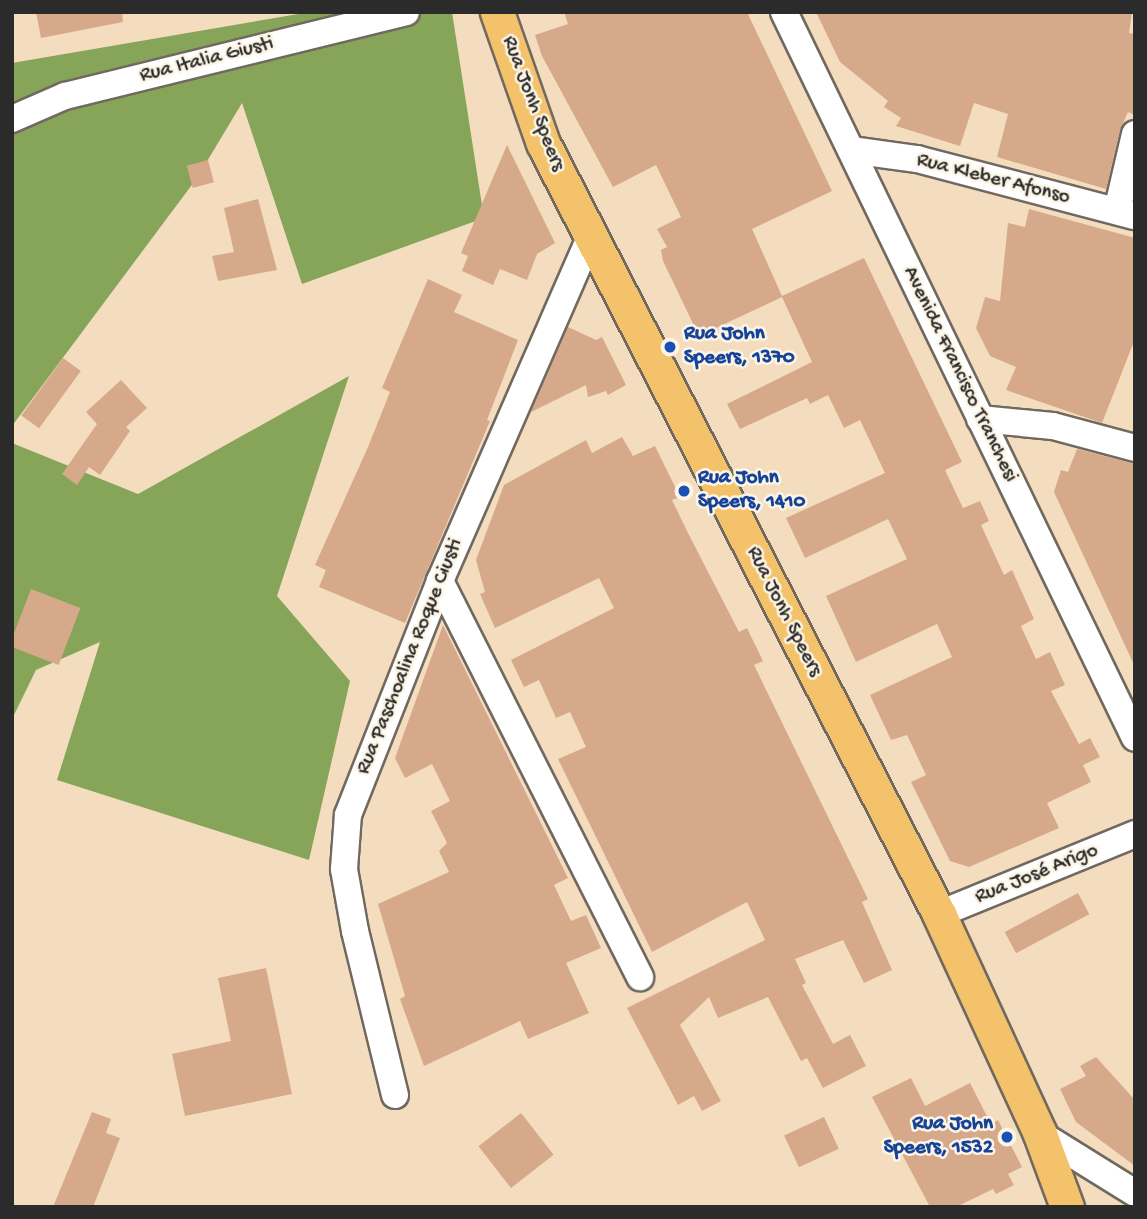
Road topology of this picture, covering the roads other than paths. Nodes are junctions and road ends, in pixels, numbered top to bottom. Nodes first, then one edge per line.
1 (406, 12) edge
2 (497, 12) edge
3 (784, 12) edge
4 (12, 119) edge
5 (1135, 135) edge
6 (850, 150) junction
7 (1126, 213) edge
8 (590, 237) junction
9 (980, 419) junction
10 (1135, 448) edge
11 (440, 581) junction
12 (1135, 738) edge
13 (1135, 834) edge
14 (939, 914) junction
15 (640, 977) dead end
16 (395, 1095) dead end
17 (1040, 1134) junction
18 (1135, 1193) edge
19 (1067, 1207) edge

1 - 4 street, Rua Italia Giusti
2 - 8 main road, Rua Jonh Speers
3 - 6 street, Avenida Francisco Tranchesi
5 - 7 street
6 - 7 street, Rua Kleber Afonso
6 - 9 street, Avenida Francisco Tranchesi
8 - 11 street, Rua Paschoalina Roque Ciusti
8 - 14 main road, Rua Jonh Speers
9 - 10 street
9 - 12 street, Avenida Francisco Tranchesi
11 - 15 street
11 - 16 street, Rua Paschoalina Roque Ciusti
13 - 14 street, Rua José Arigo
14 - 17 main road, Rua Jonh Speers
17 - 18 street
17 - 19 main road, Rua Jonh Speers

